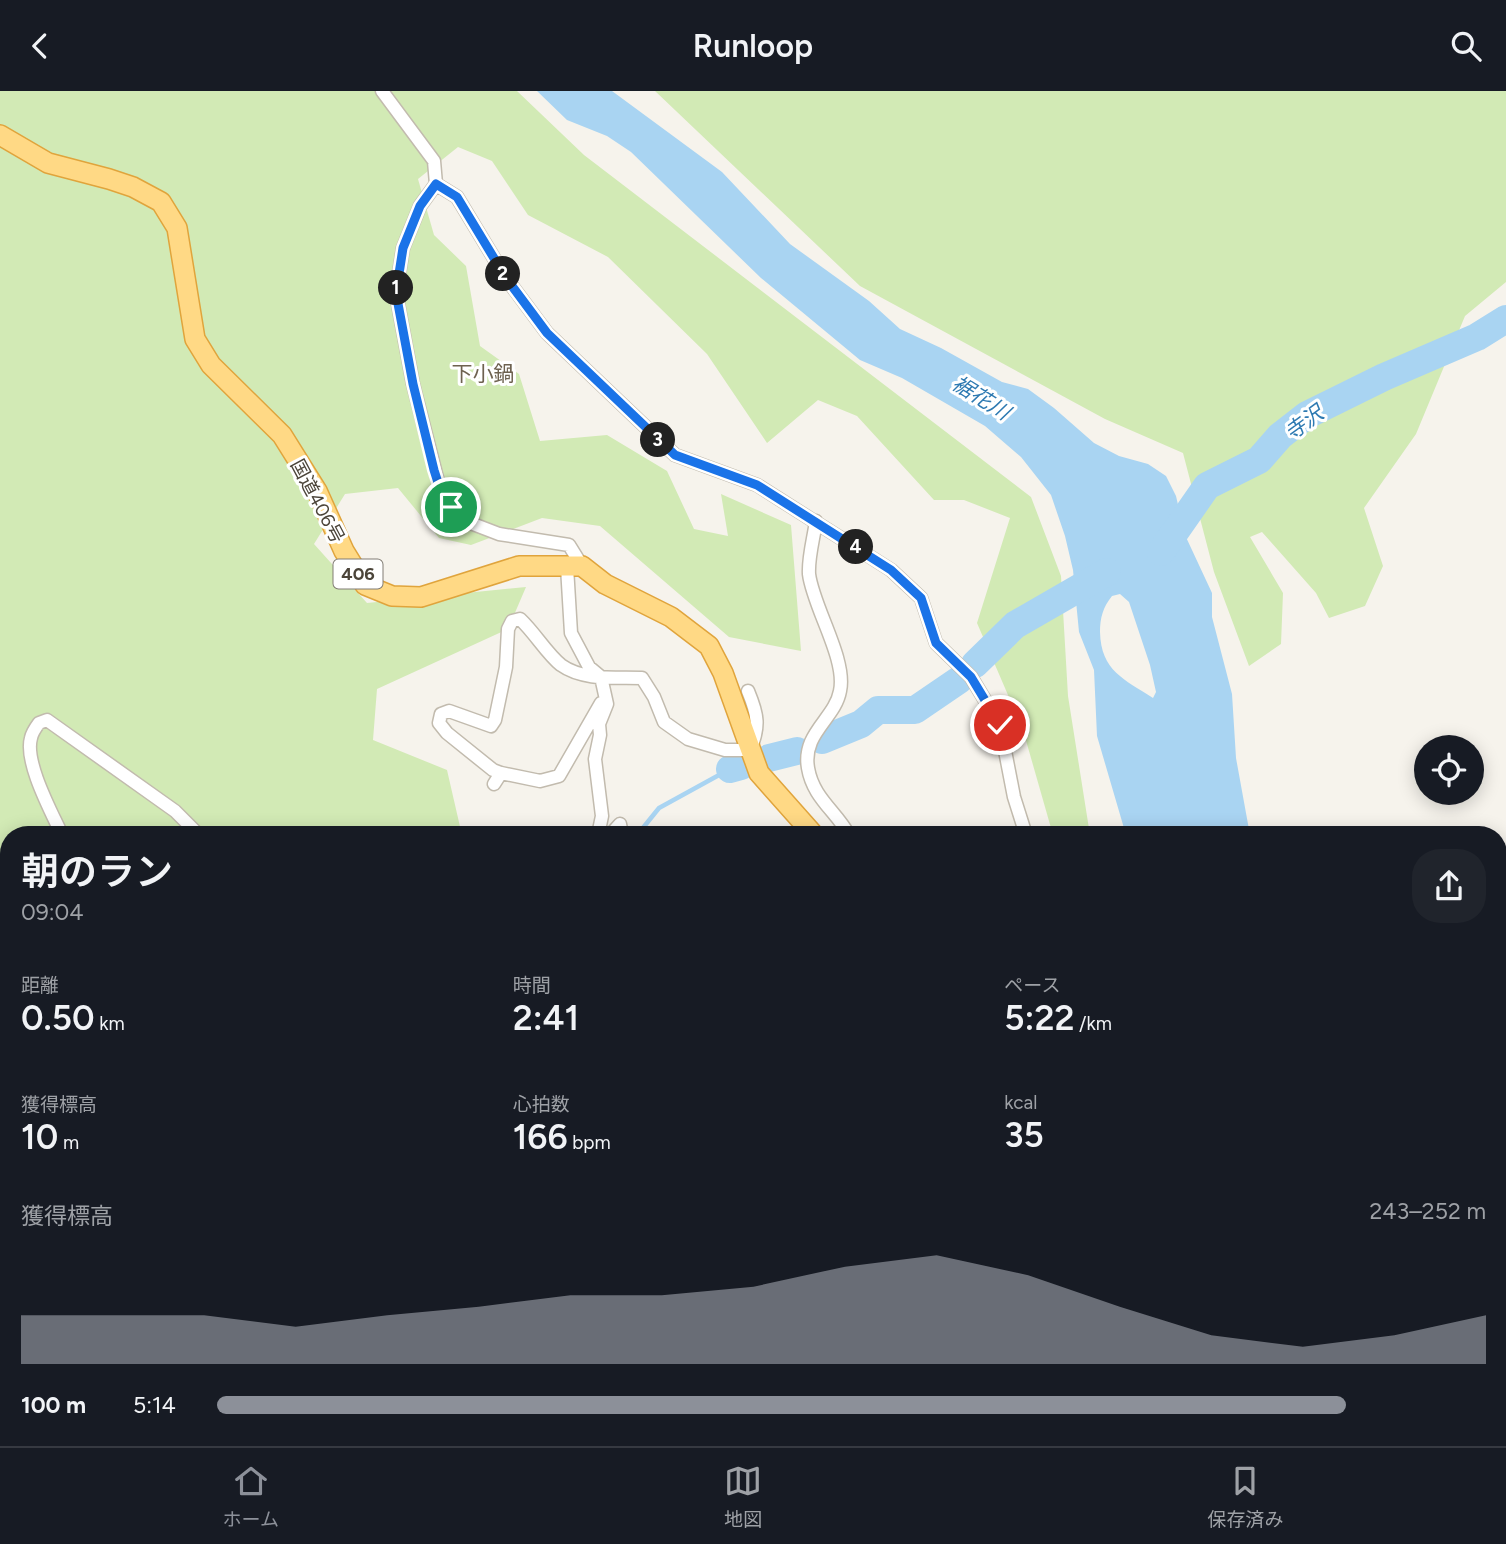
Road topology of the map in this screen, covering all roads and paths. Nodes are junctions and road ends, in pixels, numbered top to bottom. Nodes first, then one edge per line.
1 (382, 91) edge
2 (0, 135) edge
3 (436, 184) junction
4 (816, 521) junction
5 (574, 566) junction
6 (601, 677) junction
7 (748, 691) dead end
8 (605, 695) junction
9 (750, 750) junction
10 (58, 826) edge
11 (190, 826) edge
12 (602, 826) edge
13 (804, 826) edge
14 (844, 826) edge
15 (1023, 826) edge

1 - 3 street
2 - 5 highway, 国道406号 / 406
3 - 4 street
3 - 5 street
4 - 14 street
4 - 15 street
5 - 6 street
5 - 9 highway
6 - 8 street
6 - 8 street
6 - 9 street
7 - 9 street
8 - 12 street
9 - 13 highway
10 - 11 street

